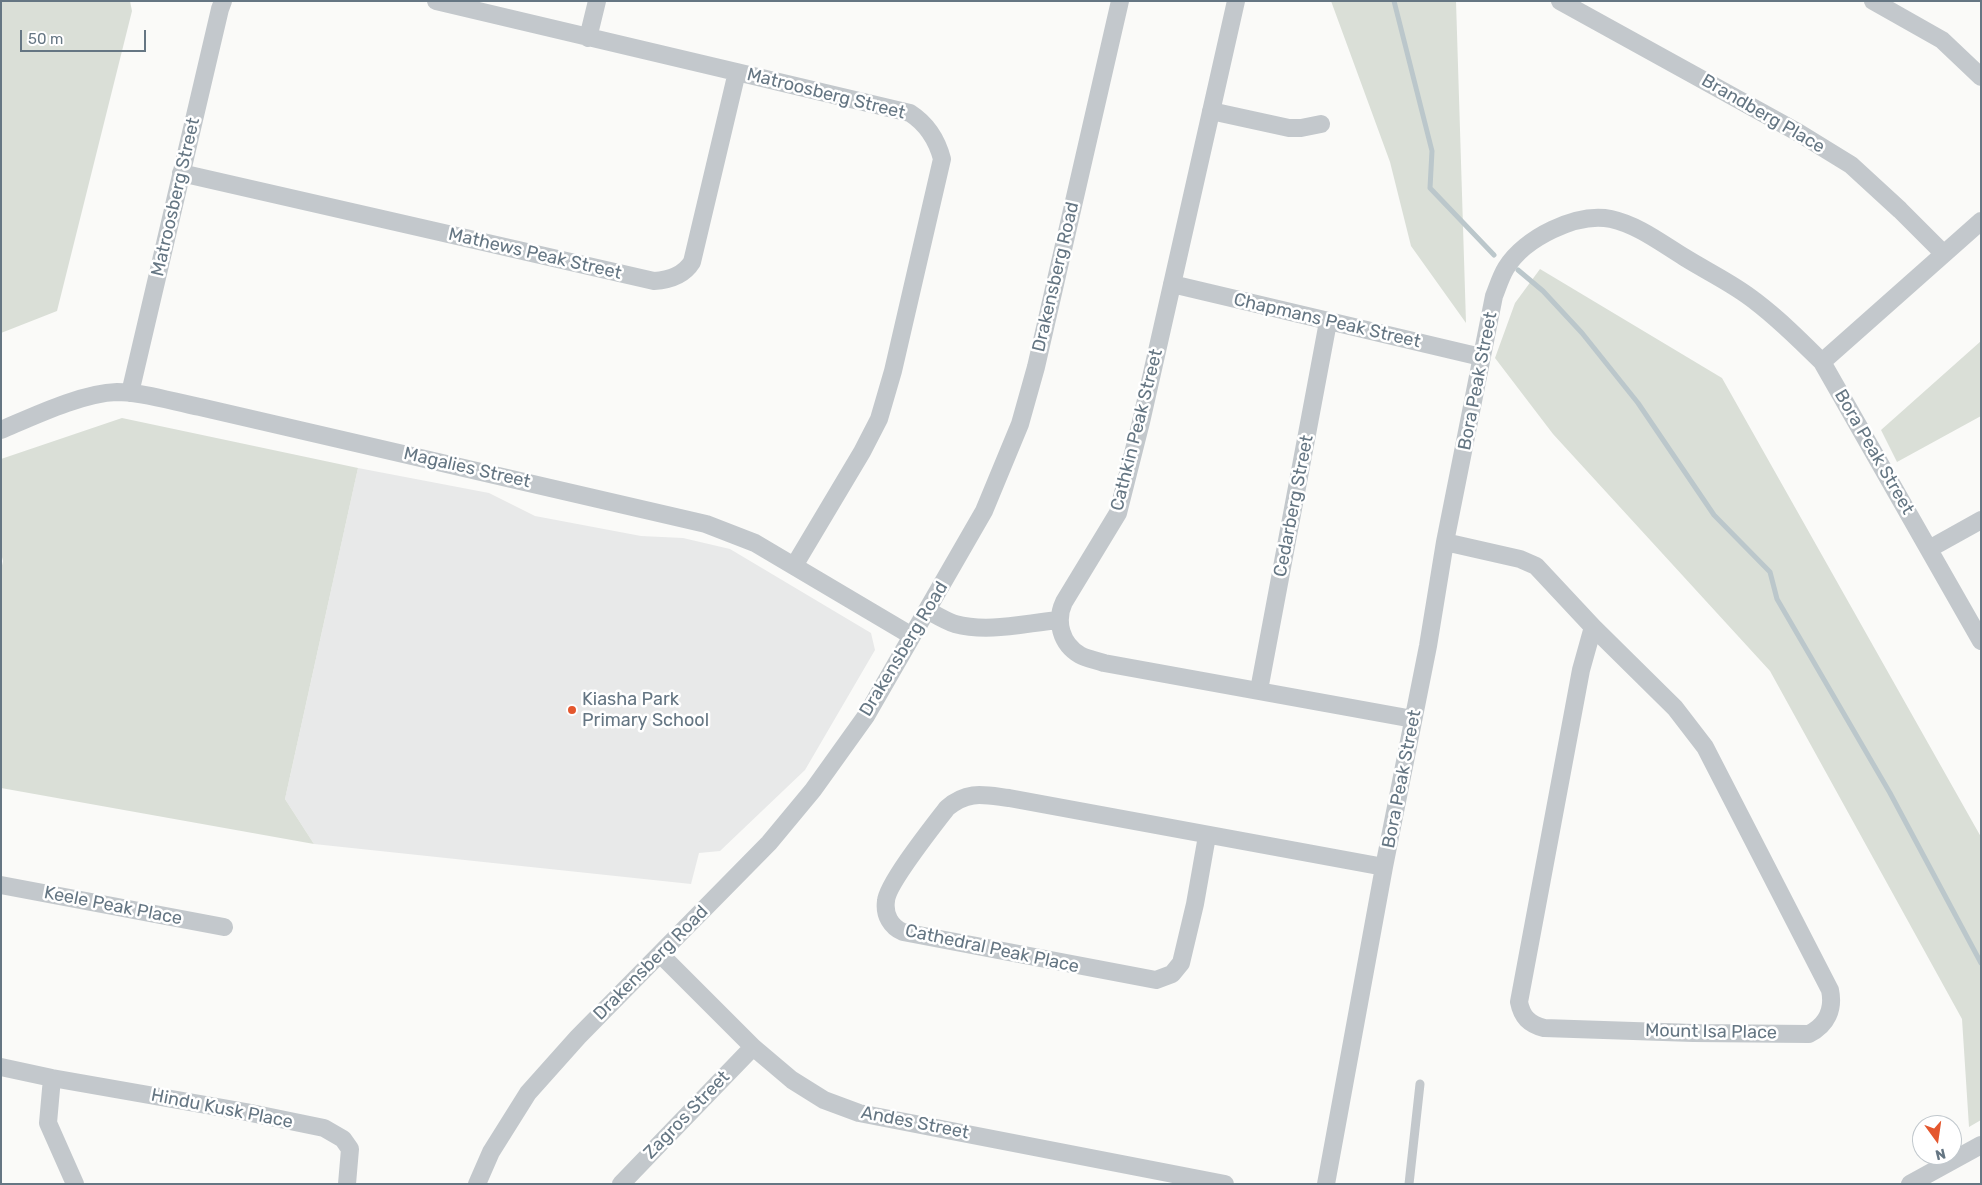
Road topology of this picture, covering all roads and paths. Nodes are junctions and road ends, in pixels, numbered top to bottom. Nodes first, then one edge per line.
1 (223, 1) edge
2 (436, 1) edge
3 (597, 1) edge
4 (1120, 1) edge
5 (1236, 1) edge
6 (1560, 1) edge
7 (1872, 1) edge
8 (588, 38) junction
9 (737, 72) junction
10 (1981, 77) edge
11 (1211, 111) junction
12 (1321, 124) dead end
13 (182, 173) junction
14 (1981, 221) edge
15 (1944, 254) junction
16 (1172, 284) junction
17 (1328, 322) junction
18 (1481, 357) junction
19 (1822, 362) junction
20 (130, 393) junction
21 (1, 430) edge
22 (1981, 520) edge
23 (1445, 542) junction
24 (1929, 549) junction
25 (794, 566) junction
26 (927, 610) junction
27 (1059, 620) junction
28 (1593, 627) junction
29 (912, 636) junction
30 (1981, 641) edge
31 (1259, 690) junction
32 (1413, 720) junction
33 (1207, 836) junction
34 (1384, 867) junction
35 (1, 885) edge
36 (224, 927) dead end
37 (660, 954) junction
38 (753, 1046) junction
39 (1, 1067) edge
40 (52, 1078) junction
41 (1420, 1084) dead end
42 (1981, 1145) edge
43 (75, 1184) edge
44 (347, 1184) edge
45 (477, 1184) edge
46 (621, 1184) edge
47 (1225, 1184) edge
48 (1326, 1184) edge
49 (1409, 1184) edge
50 (1910, 1184) edge

1 - 13 street, Matroosberg Street
2 - 8 street, Matroosberg Street
3 - 8 street
4 - 26 street, Drakensberg Road
5 - 11 street, Cathkin Peak Street
6 - 15 street, Brandberg Place
7 - 10 street
8 - 9 street, Matroosberg Street
9 - 13 street, Mathews Peak Street
9 - 25 street, Matroosberg Street
11 - 12 street
11 - 16 street, Cathkin Peak Street
13 - 20 street, Matroosberg Street
14 - 15 street
15 - 19 street
16 - 17 street, Chapmans Peak Street
16 - 27 street, Cathkin Peak Street
17 - 18 street, Chapmans Peak Street
17 - 31 street, Cedarberg Street
18 - 19 street, Bora Peak Street
18 - 23 street, Bora Peak Street
19 - 24 street, Bora Peak Street
20 - 21 street, Magalies Street
20 - 25 street, Magalies Street
22 - 24 street
23 - 28 street, Mount Isa Place
23 - 32 street, Bora Peak Street
24 - 30 street, Bora Peak Street
25 - 29 street, Magalies Street
26 - 27 street
26 - 29 street, Drakensberg Road
27 - 31 street
28 - 28 street, Mount Isa Place
29 - 37 street, Drakensberg Road
31 - 32 street
32 - 34 street, Bora Peak Street
33 - 33 street, Cathedral Peak Place
33 - 34 street, Cathedral Peak Place
34 - 48 street, Bora Peak Street
35 - 36 street, Keele Peak Place
37 - 38 street, Andes Street
37 - 45 street, Drakensberg Road
38 - 46 street, Zagros Street
38 - 47 street, Andes Street
39 - 40 street, Hindu Kusk Place
40 - 43 street
40 - 44 street, Hindu Kusk Place
41 - 49 lane
42 - 50 street

